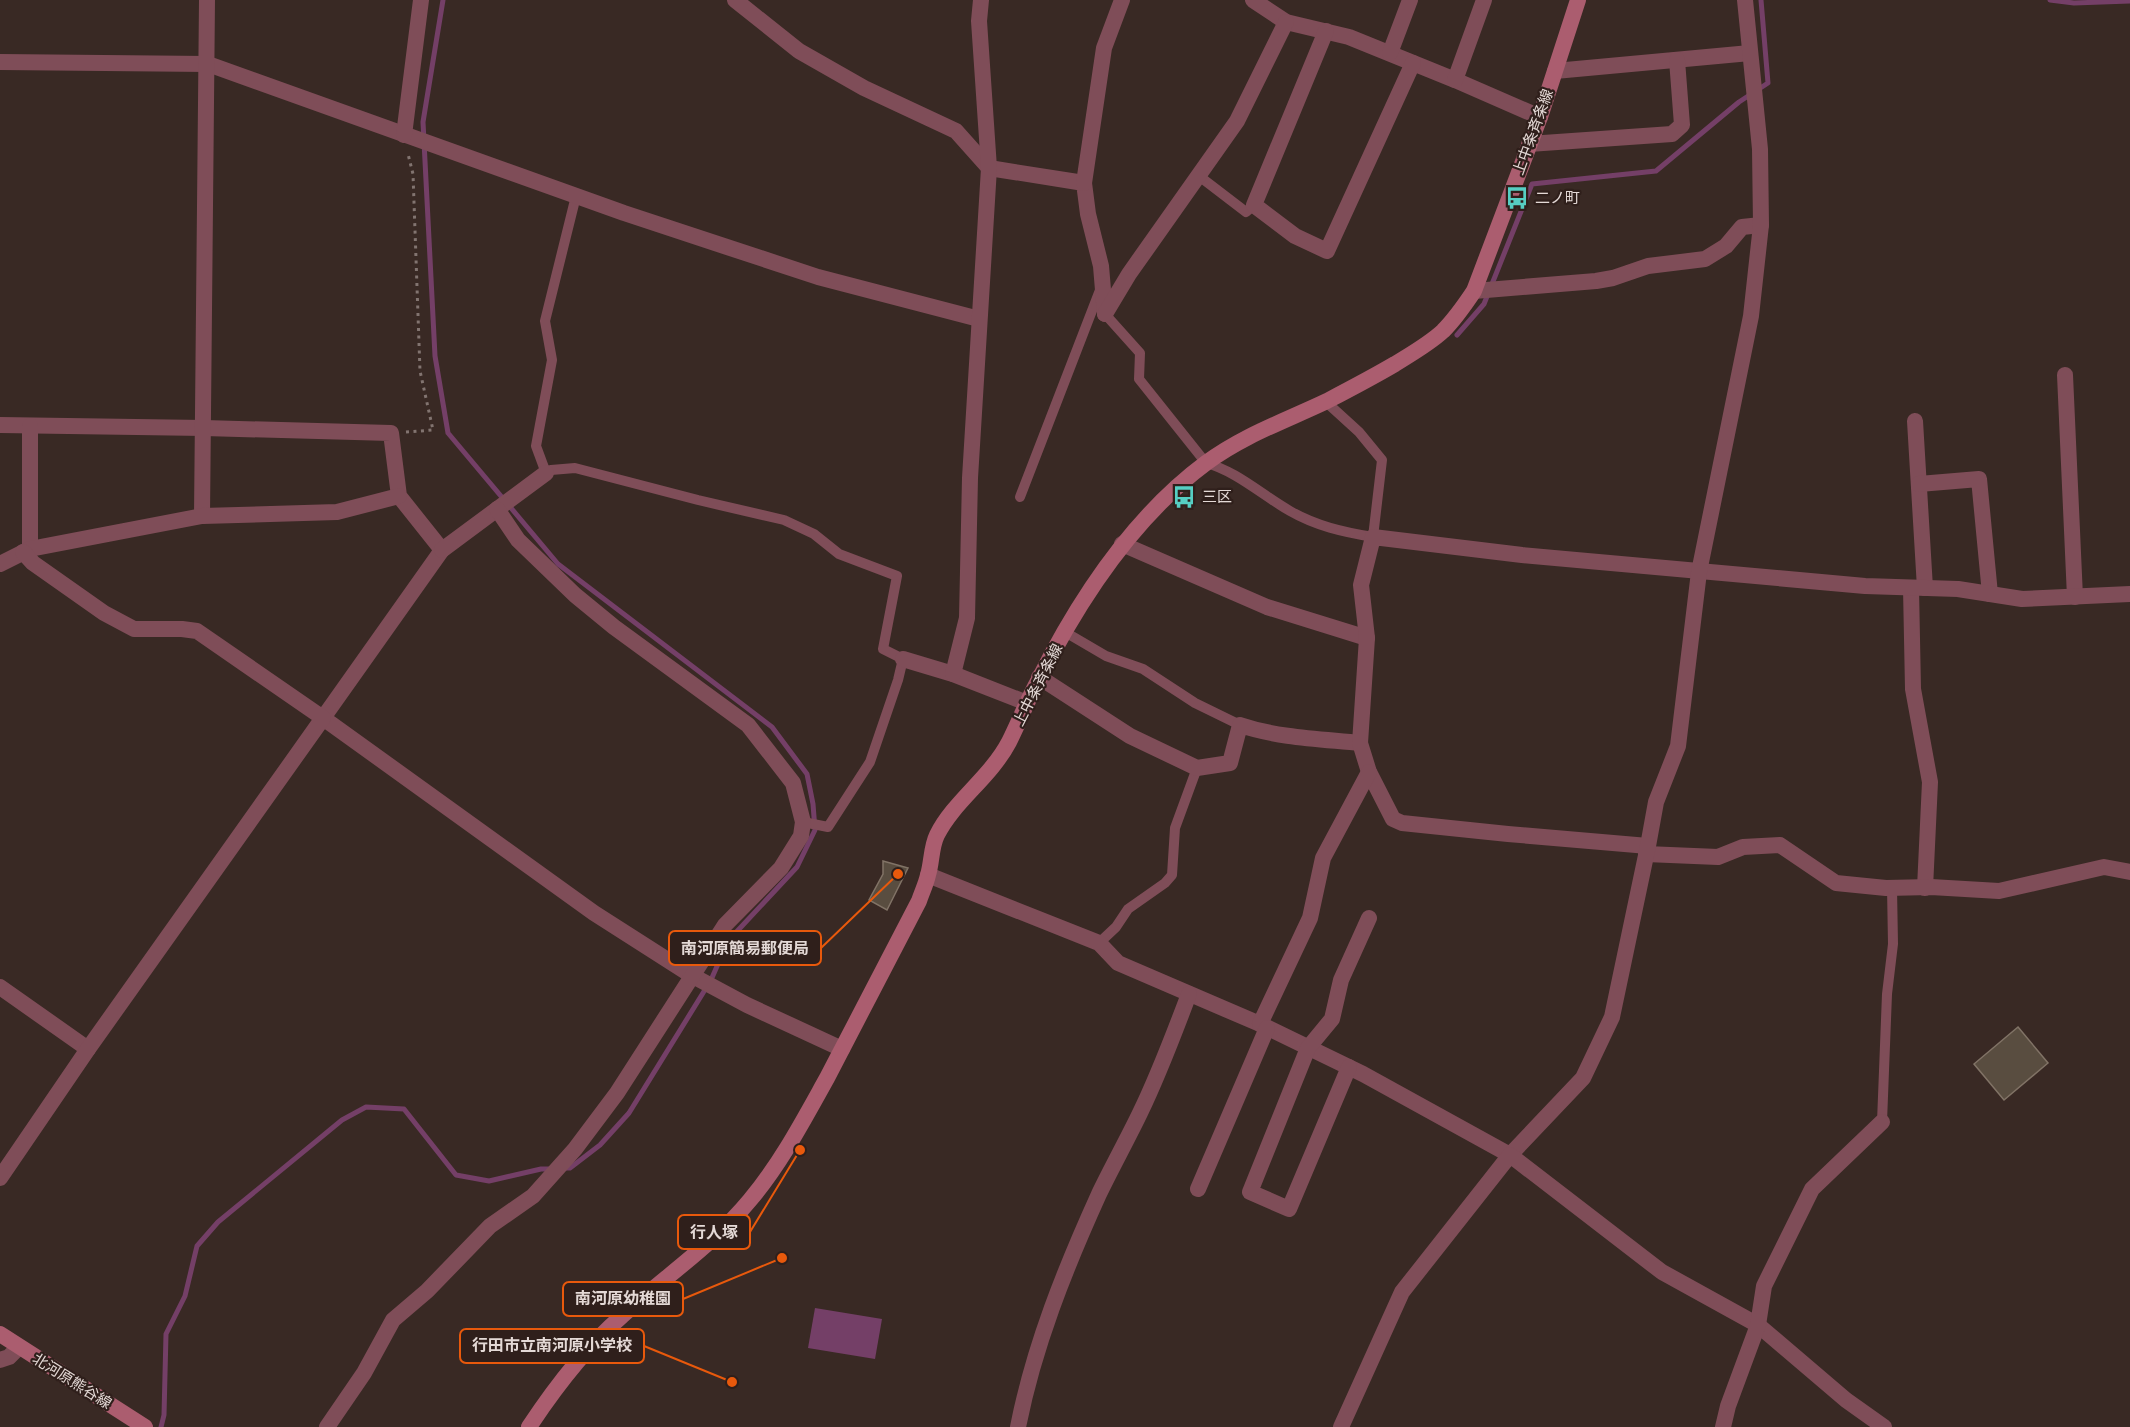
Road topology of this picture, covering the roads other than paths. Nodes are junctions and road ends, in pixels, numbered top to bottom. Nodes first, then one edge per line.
1 (207, 0) edge
2 (421, 0) edge
3 (735, 0) edge
4 (981, 0) edge
5 (1122, 0) edge
6 (1253, 0) edge
7 (1410, 0) edge
8 (1484, 0) edge
9 (1578, 0) edge
10 (1745, 0) edge
11 (1286, 22) junction
12 (1326, 32) junction
13 (1390, 53) junction
14 (1750, 53) junction
15 (1677, 60) junction
16 (0, 62) edge
17 (1413, 63) junction
18 (208, 64) junction
19 (1555, 71) junction
20 (1455, 80) junction
21 (1540, 117) junction
22 (404, 135) junction
23 (1529, 144) junction
24 (989, 168) junction
25 (1199, 176) junction
26 (1083, 183) junction
27 (576, 196) junction
28 (1254, 205) junction
29 (1761, 225) junction
30 (1102, 284) junction
31 (1474, 291) junction
32 (1105, 314) junction
33 (979, 319) junction
34 (2066, 375) dead end
35 (1325, 401) junction
36 (1915, 421) dead end
37 (0, 425) edge
38 (30, 426) junction
39 (204, 428) junction
40 (1206, 464) junction
41 (546, 473) junction
42 (1919, 484) junction
43 (399, 496) junction
44 (1020, 497) dead end
45 (497, 509) junction
46 (202, 516) junction
47 (1373, 537) junction
48 (1122, 544) junction
49 (26, 550) junction
50 (442, 550) junction
51 (0, 564) edge
52 (1699, 572) junction
53 (1918, 588) junction
54 (1990, 594) junction
55 (2130, 594) edge
56 (2075, 597) junction
57 (1065, 632) junction
58 (1367, 638) junction
59 (903, 659) junction
60 (953, 674) junction
61 (1039, 677) junction
62 (1027, 703) junction
63 (323, 718) junction
64 (1240, 725) junction
65 (1360, 743) junction
66 (1197, 768) junction
67 (1369, 772) junction
68 (803, 822) junction
69 (1647, 850) junction
70 (2130, 872) edge
71 (928, 875) junction
72 (1892, 888) junction
73 (1925, 888) junction
74 (1369, 918) dead end
75 (1099, 943) junction
76 (691, 975) junction
77 (0, 987) edge
78 (1189, 994) junction
79 (1263, 1026) junction
80 (1308, 1048) junction
81 (88, 1049) junction
82 (842, 1049) junction
83 (1349, 1067) junction
84 (1882, 1122) joint
85 (1510, 1155) junction
86 (0, 1178) edge
87 (1198, 1189) dead end
88 (1758, 1325) junction
89 (0, 1334) edge
90 (18, 1348) junction
91 (0, 1360) edge
92 (145, 1427) edge
93 (327, 1427) edge
94 (529, 1427) edge
95 (1018, 1427) edge
96 (1341, 1427) edge
97 (1724, 1427) edge
98 (1884, 1427) edge

1 - 18 street
2 - 22 street
3 - 24 street
4 - 24 street
5 - 26 street
6 - 11 street
7 - 13 street
8 - 20 street
9 - 19 main road, 上中条斉条線
10 - 14 street
11 - 12 street
11 - 25 street
12 - 13 street
12 - 28 street
13 - 17 street
14 - 15 street
14 - 29 street
15 - 19 street
15 - 23 street
16 - 18 street
17 - 20 street
17 - 28 street
18 - 22 street
18 - 39 street
19 - 21 main road, 上中条斉条線
20 - 21 street
21 - 23 main road, 上中条斉条線
22 - 27 street
23 - 31 main road, 上中条斉条線
24 - 26 street
24 - 33 street
25 - 28 lane
25 - 32 street
26 - 30 street
27 - 33 street
27 - 41 lane
29 - 31 street
29 - 52 street
30 - 32 street
30 - 44 lane
31 - 35 main road, 上中条斉条線
32 - 40 lane
33 - 60 street
34 - 56 street
35 - 40 main road, 上中条斉条線
35 - 47 lane
36 - 42 street
37 - 38 street
38 - 39 street
38 - 49 street
39 - 43 street
39 - 46 street
40 - 47 lane
40 - 48 main road, 上中条斉条線
41 - 45 street
41 - 59 lane
42 - 53 street
42 - 54 street
43 - 46 street
43 - 50 street
45 - 50 street
45 - 68 street
46 - 49 street
47 - 52 street
47 - 58 street
48 - 57 main road, 上中条斉条線
48 - 58 street
49 - 51 street
49 - 63 street
50 - 63 street
52 - 53 street
52 - 69 street
53 - 54 street
53 - 73 street
54 - 56 street
55 - 56 street
57 - 61 main road, 上中条斉条線
57 - 64 lane
58 - 65 street
59 - 60 street
59 - 68 lane
60 - 62 street
61 - 62 main road, 上中条斉条線
61 - 66 street
62 - 71 main road, 上中条斉条線
63 - 76 street
63 - 81 street
64 - 65 street
64 - 66 street
65 - 67 street
66 - 75 lane
67 - 69 street
67 - 79 street
68 - 76 street
69 - 72 street
69 - 85 street
70 - 73 street
71 - 75 street
71 - 82 main road, 上中条斉条線
72 - 73 street
72 - 84 lane
74 - 80 street
75 - 78 street
76 - 82 street
76 - 93 street
77 - 81 street
78 - 79 street
78 - 95 street
79 - 80 street
79 - 87 street
80 - 83 street
80 - 83 street
81 - 86 street
82 - 94 main road, 上中条斉条線
83 - 85 street
84 - 88 street
85 - 88 street
85 - 96 street
88 - 97 street
88 - 98 street
89 - 90 main road, 北河原熊谷線
90 - 91 street
90 - 92 main road, 北河原熊谷線

